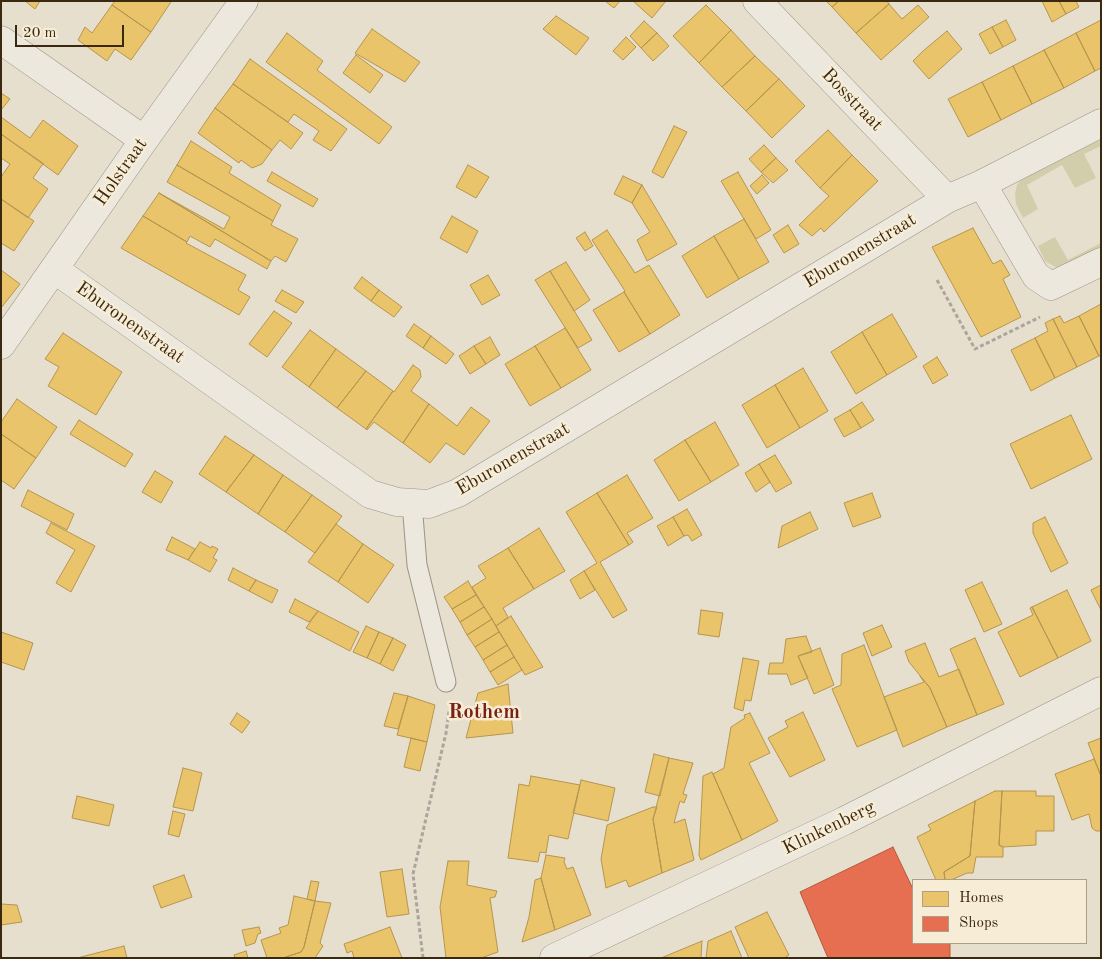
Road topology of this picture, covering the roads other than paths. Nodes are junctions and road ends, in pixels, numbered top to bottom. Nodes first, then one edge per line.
1 (244, 1) edge
2 (757, 1) edge
3 (1, 40) edge
4 (1101, 123) edge
5 (144, 140) junction
6 (982, 184) junction
7 (947, 199) junction
8 (1101, 262) edge
9 (54, 269) junction
10 (1, 345) edge
11 (412, 503) junction
12 (446, 682) road end
13 (1101, 690) edge
14 (554, 958) edge

1 - 5 street, Holstraat
2 - 7 street, Bosstraat
3 - 5 street
4 - 6 street, Eburonenstraat
5 - 9 street, Holstraat
6 - 7 street, Eburonenstraat
6 - 8 street
7 - 11 street, Eburonenstraat
9 - 10 street, Holstraat
9 - 11 street, Eburonenstraat
11 - 12 lane
13 - 14 street, Klinkenberg

